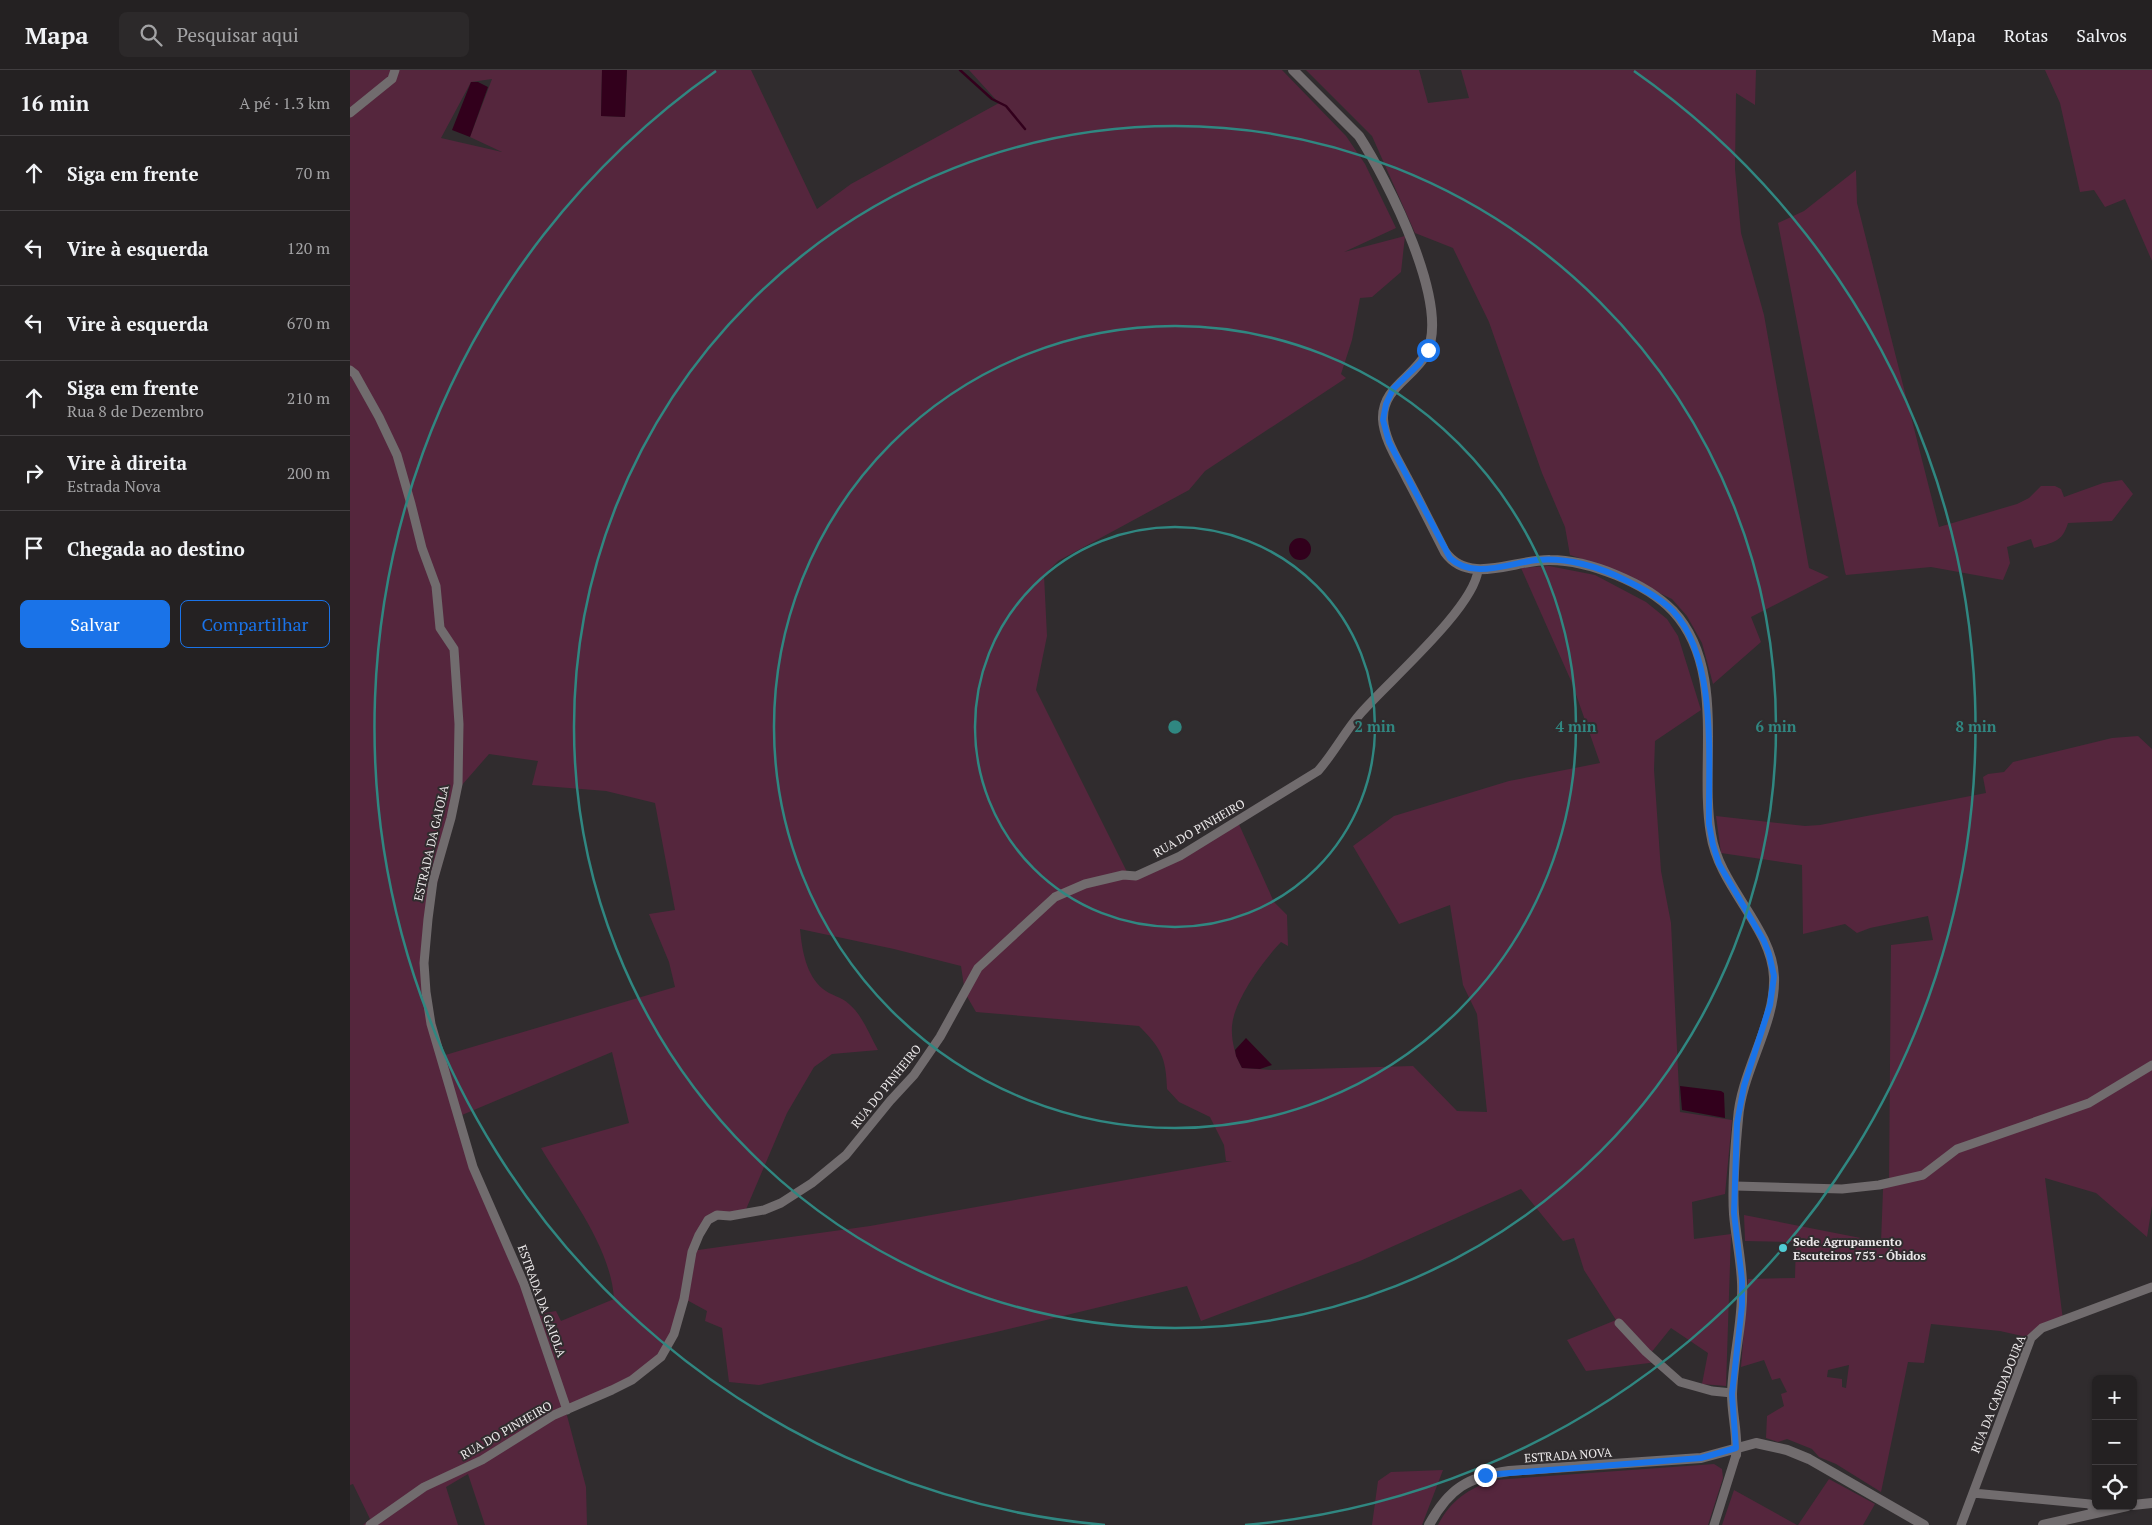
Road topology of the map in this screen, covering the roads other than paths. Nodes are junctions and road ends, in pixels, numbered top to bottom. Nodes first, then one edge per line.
1 (395, 70) edge
2 (1292, 70) edge
3 (350, 113) edge
4 (350, 370) edge
5 (1478, 570) junction
6 (2152, 1065) edge
7 (1735, 1186) junction
8 (2152, 1287) edge
9 (1619, 1323) dead end
10 (1732, 1394) junction
11 (567, 1410) junction
12 (1736, 1452) junction
13 (1973, 1493) junction
14 (2152, 1503) edge
15 (2137, 1505) edge
16 (2109, 1510) edge
17 (2095, 1513) junction
18 (370, 1525) edge
19 (1429, 1525) edge
20 (1714, 1525) edge
21 (1924, 1525) edge
22 (1961, 1525) edge
23 (2043, 1525) edge

1 - 3 street
2 - 5 street
4 - 11 street, ESTRADA DA GAIOLA
5 - 7 street
5 - 11 street, RUA DO PINHEIRO
6 - 7 street
7 - 10 street
8 - 13 street, RUA DA CARDADOURA
9 - 10 street
10 - 12 street
11 - 18 street, RUA DO PINHEIRO
12 - 19 street, ESTRADA NOVA
12 - 20 street
12 - 21 street, ESTRADA NOVA
13 - 17 street
13 - 22 street, RUA DA CARDADOURA
14 - 15 street
16 - 17 street
17 - 23 street

